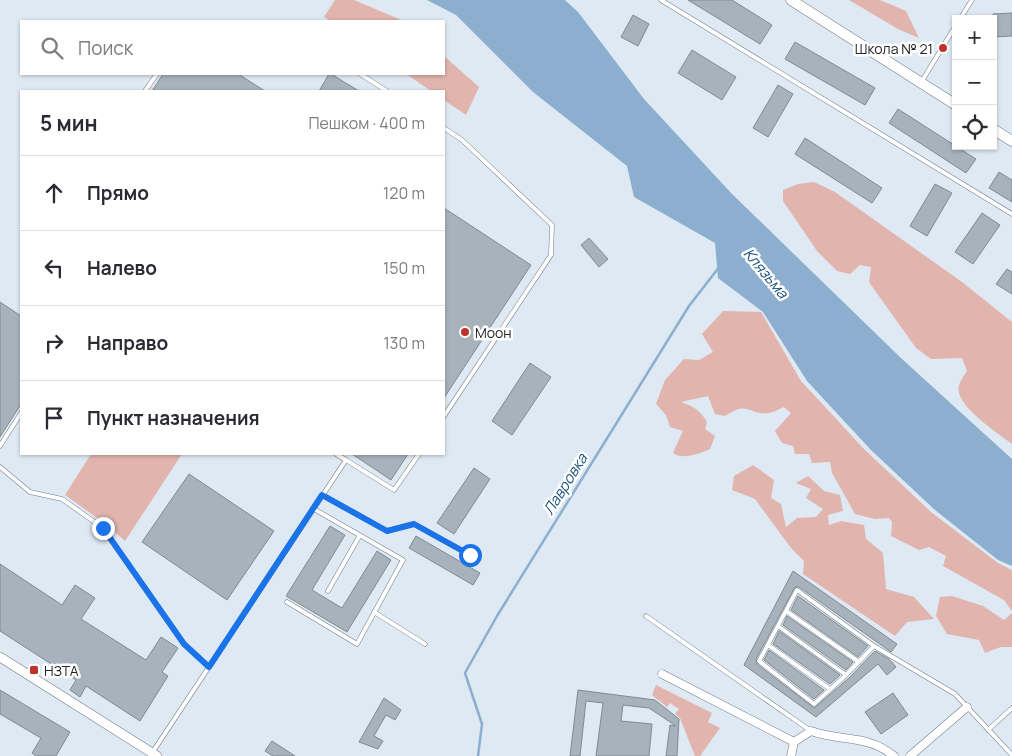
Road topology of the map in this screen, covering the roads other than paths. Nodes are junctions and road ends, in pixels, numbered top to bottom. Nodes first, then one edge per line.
1 (661, 0) edge
2 (791, 0) edge
3 (972, 0) edge
4 (963, 15) edge
5 (952, 32) edge
6 (156, 75) edge
7 (362, 75) edge
8 (921, 83) junction
9 (146, 90) edge
10 (385, 90) edge
11 (952, 102) edge
12 (445, 129) edge
13 (997, 131) edge
14 (1012, 140) edge
15 (1012, 214) edge
16 (445, 414) edge
17 (20, 415) edge
18 (0, 446) edge
19 (338, 455) edge
20 (417, 455) edge
21 (346, 460) junction
22 (0, 467) edge
23 (322, 495) junction
24 (314, 509) junction
25 (360, 535) junction
26 (470, 555) dead end
27 (328, 592) dead end
28 (287, 602) dead end
29 (786, 611) junction
30 (374, 612) junction
31 (646, 616) dead end
32 (778, 626) junction
33 (425, 644) dead end
34 (768, 645) junction
35 (874, 646) junction
36 (0, 657) edge
37 (859, 662) junction
38 (209, 667) junction
39 (662, 674) dead end
40 (846, 675) junction
41 (830, 689) junction
42 (967, 708) junction
43 (1012, 708) edge
44 (988, 730) junction
45 (811, 731) junction
46 (794, 742) junction
47 (155, 754) edge
48 (1012, 755) edge
49 (790, 756) edge
50 (894, 756) edge
51 (910, 756) edge

1 - 15 lane
2 - 8 main road
3 - 4 lane
5 - 8 lane
6 - 9 lane
7 - 10 lane
8 - 11 main road
12 - 16 lane
13 - 14 main road
17 - 18 lane
19 - 21 lane
20 - 21 lane
21 - 23 lane
22 - 38 lane
23 - 24 lane
23 - 26 lane
24 - 25 lane
24 - 38 lane
25 - 27 lane
25 - 30 lane
28 - 30 lane
29 - 32 lane
29 - 35 lane
29 - 37 lane
30 - 33 lane
31 - 45 lane
32 - 34 lane
32 - 40 lane
34 - 41 lane
34 - 41 lane
35 - 37 lane
35 - 42 lane
36 - 47 street
37 - 40 lane
38 - 47 lane
39 - 46 street
40 - 41 lane
42 - 44 lane
42 - 51 street
43 - 44 lane
44 - 48 lane
45 - 46 street
45 - 50 street
46 - 49 street

